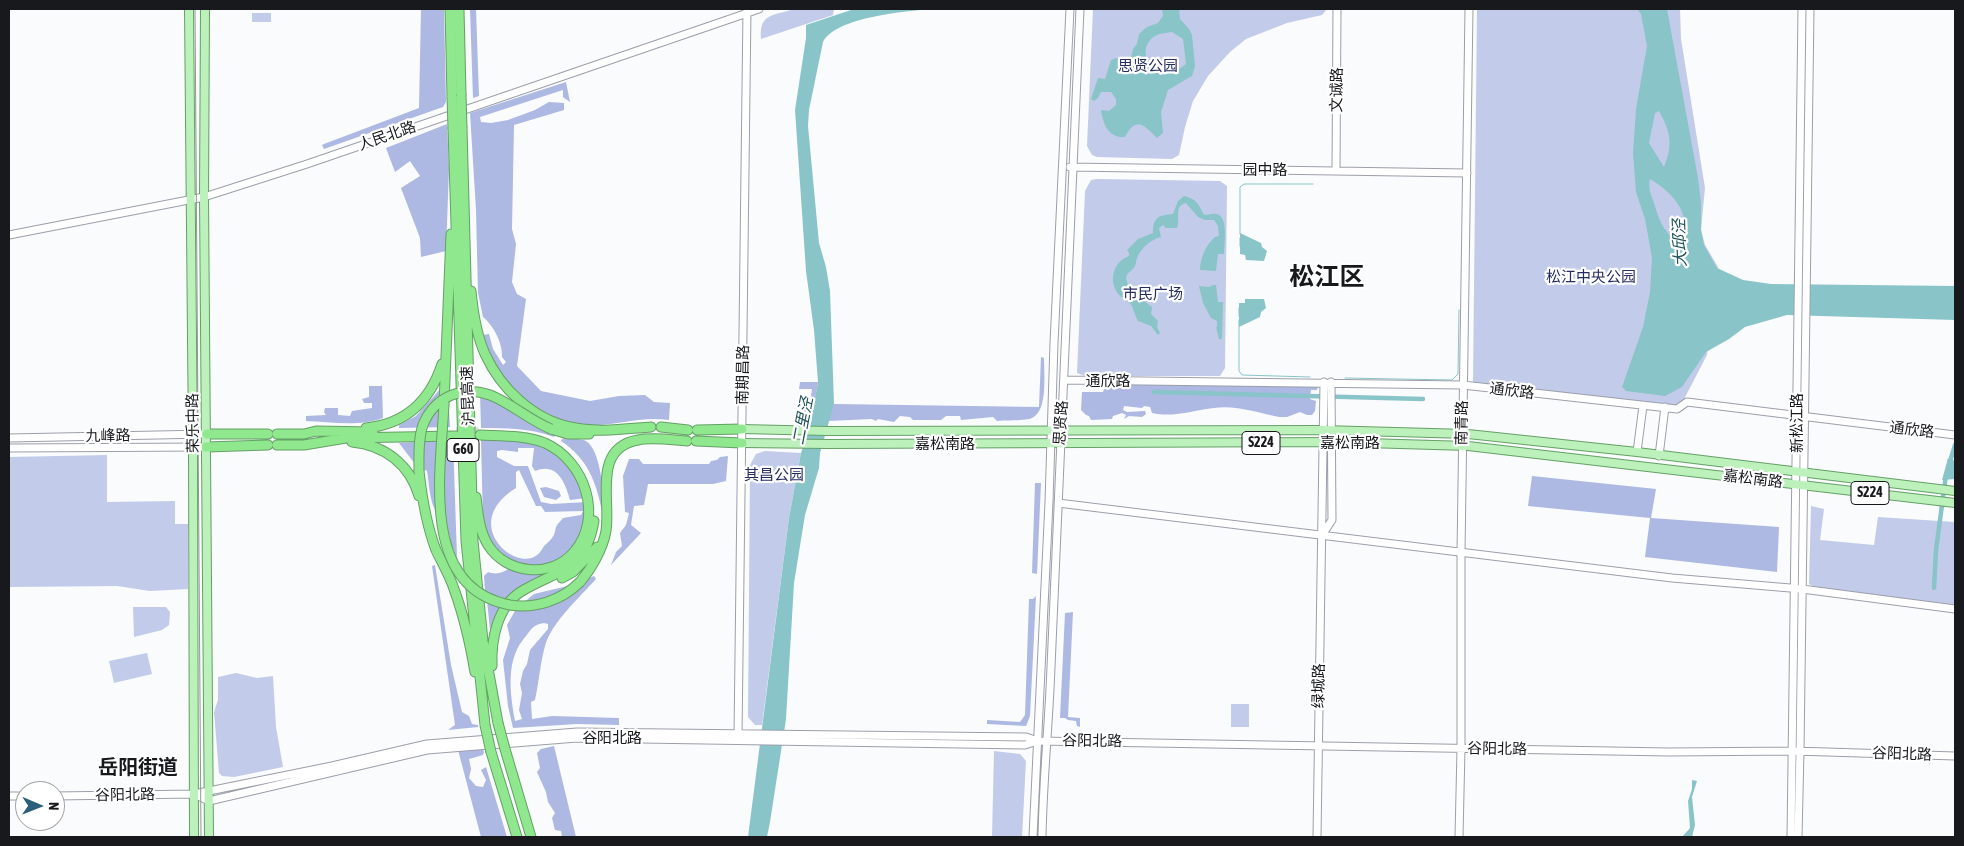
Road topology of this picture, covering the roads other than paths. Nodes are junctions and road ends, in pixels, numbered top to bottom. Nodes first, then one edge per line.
1 (189, 9) edge
2 (205, 9) edge
3 (450, 9) edge
4 (459, 9) edge
5 (759, 9) edge
6 (1070, 9) edge
7 (1080, 9) edge
8 (1338, 9) edge
9 (1469, 9) edge
10 (1802, 9) edge
11 (1810, 9) edge
12 (748, 11) edge
13 (456, 96) junction
14 (1062, 167) junction
15 (1074, 167) junction
16 (1336, 170) junction
17 (459, 174) junction
18 (1467, 174) junction
19 (204, 197) junction
20 (191, 200) junction
21 (9, 235) edge
22 (1802, 283) junction
23 (1802, 317) junction
24 (447, 344) junction
25 (468, 376) junction
26 (1064, 380) junction
27 (1327, 385) junction
28 (1463, 385) junction
29 (1643, 406) junction
30 (1665, 407) junction
31 (1796, 415) junction
32 (1805, 416) junction
33 (661, 427) dead end
34 (742, 429) junction
35 (1327, 430) junction
36 (356, 431) junction
37 (1051, 431) junction
38 (1060, 431) junction
39 (206, 434) junction
40 (1462, 434) junction
41 (193, 435) junction
42 (1954, 435) edge
43 (9, 438) edge
44 (335, 440) junction
45 (1332, 442) junction
46 (742, 443) junction
47 (1051, 443) junction
48 (1060, 443) junction
49 (1322, 443) junction
50 (1462, 446) junction
51 (193, 447) junction
52 (206, 447) junction
53 (9, 448) edge
54 (1637, 452) junction
55 (1659, 456) junction
56 (1801, 473) junction
57 (1800, 485) junction
58 (1952, 491) edge
59 (1058, 503) junction
60 (1955, 503) edge
61 (424, 511) junction
62 (607, 524) junction
63 (1322, 536) junction
64 (1461, 552) junction
65 (531, 586) junction
66 (1798, 589) junction
67 (1955, 609) edge
68 (500, 723) junction
69 (485, 725) junction
70 (738, 737) junction
71 (1038, 741) junction
72 (1048, 741) junction
73 (1319, 746) junction
74 (1461, 749) junction
75 (1792, 751) junction
76 (1800, 751) junction
77 (1955, 756) edge
78 (208, 791) junction
79 (194, 794) junction
80 (65, 796) edge
81 (208, 801) junction
82 (194, 837) edge
83 (209, 837) edge
84 (517, 837) edge
85 (531, 837) edge
86 (1033, 837) edge
87 (1042, 837) edge
88 (1317, 837) edge
89 (1459, 837) edge
90 (1791, 837) edge
91 (1798, 837) edge

1 - 20 main road, 荣乐中路
2 - 19 main road, 荣乐中路
3 - 13 highway, 沪昆高速 / G60
4 - 13 highway, 沪昆高速 / G60
5 - 12 main road, 人民北路
6 - 14 main road, 思贤路
7 - 15 main road, 思贤路
8 - 16 main road, 文诚路
9 - 18 main road, 南青路
10 - 22 main road, 新松江路
11 - 22 main road, 新松江路
12 - 19 main road, 人民北路
12 - 34 main road, 南期昌路
13 - 17 highway, 沪昆高速 / G60, bridge
14 - 15 main road, 园中路
14 - 37 main road, 思贤路
15 - 16 main road, 园中路
15 - 26 main road, 思贤路
16 - 18 main road, 园中路
17 - 24 highway
17 - 25 highway, 沪昆高速 / G60
17 - 61 highway, bridge
17 - 69 highway, 沪昆高速 / G60
18 - 28 main road, 南青路
19 - 20 main road, 人民北路
19 - 39 main road, 荣乐中路
20 - 21 main road, 人民北路
20 - 41 main road, 荣乐中路
22 - 23 main road, 新松江路
23 - 31 main road, 新松江路
23 - 32 main road, 新松江路
24 - 36 highway
24 - 62 highway, bridge
25 - 65 highway
25 - 68 highway, 沪昆高速 / G60
26 - 27 main road, 通欣路
26 - 38 main road, 思贤路
27 - 28 main road, 通欣路
27 - 35 main road, 绿城路
28 - 29 main road, 通欣路
28 - 40 main road, 南青路
29 - 30 main road, 通欣路
29 - 54 main road
30 - 31 main road, 通欣路
30 - 55 main road
31 - 32 main road, 通欣路
31 - 56 main road, 新松江路
32 - 42 main road, 通欣路
32 - 56 main road, 新松江路
33 - 34 highway
34 - 37 main road, 嘉松南路 / S224
34 - 46 main road, 南期昌路
35 - 38 main road, 嘉松南路 / S224
35 - 40 main road, 嘉松南路 / S224
35 - 45 main road, 绿城路
35 - 49 main road, 绿城路
36 - 39 highway
36 - 44 highway
37 - 38 main road, 嘉松南路 / S224
37 - 47 main road, 思贤路
38 - 48 main road, 思贤路
39 - 41 main road, 九峰路
39 - 52 main road, 荣乐中路
40 - 50 main road, 南青路
40 - 54 main road, 嘉松南路 / S224
41 - 43 main road, 九峰路
41 - 51 main road, 荣乐中路
44 - 52 highway
44 - 61 highway
45 - 49 main road, 嘉松南路 / S224
45 - 50 main road, 嘉松南路 / S224
45 - 63 main road, 绿城路
46 - 47 main road, 嘉松南路 / S224
46 - 62 highway
46 - 70 main road, 南期昌路
47 - 48 main road, 嘉松南路 / S224
47 - 71 main road, 思贤路
48 - 49 main road, 嘉松南路 / S224
48 - 59 main road, 思贤路
49 - 63 main road, 绿城路
50 - 57 main road, 嘉松南路 / S224
50 - 64 main road, 南青路
51 - 52 main road, 九峰路
51 - 53 main road, 九峰路
51 - 79 main road, 荣乐中路
52 - 78 main road, 荣乐中路
54 - 55 main road, 嘉松南路 / S224
55 - 56 main road, 嘉松南路 / S224
56 - 57 main road, 新松江路
56 - 58 main road, 嘉松南路 / S224
57 - 60 main road, 嘉松南路 / S224
57 - 66 main road, 新松江路
59 - 63 main road
59 - 72 main road, 思贤路
61 - 69 highway
62 - 65 highway
63 - 64 main road
63 - 73 main road, 绿城路
64 - 66 main road
64 - 74 main road, 南青路
65 - 68 highway
66 - 67 main road
66 - 75 main road, 新松江路
66 - 76 main road, 新松江路
68 - 85 highway, 沪昆高速 / G60, bridge
69 - 84 highway, 沪昆高速 / G60, bridge
70 - 71 main road, 谷阳北路
70 - 78 main road, 谷阳北路
70 - 81 main road, 谷阳北路
71 - 72 main road, 谷阳北路
71 - 86 main road, 思贤路
72 - 73 main road, 谷阳北路
72 - 87 main road, 思贤路
73 - 74 main road, 谷阳北路
73 - 88 main road, 绿城路
74 - 75 main road, 谷阳北路
74 - 89 main road, 南青路
75 - 76 main road, 谷阳北路
75 - 90 main road, 新松江路
76 - 77 main road, 谷阳北路
76 - 91 main road, 新松江路
78 - 79 main road, 谷阳北路
78 - 81 main road, 荣乐中路
79 - 80 main road, 谷阳北路
79 - 81 main road, 谷阳北路
79 - 82 main road, 荣乐中路
81 - 83 main road, 荣乐中路

